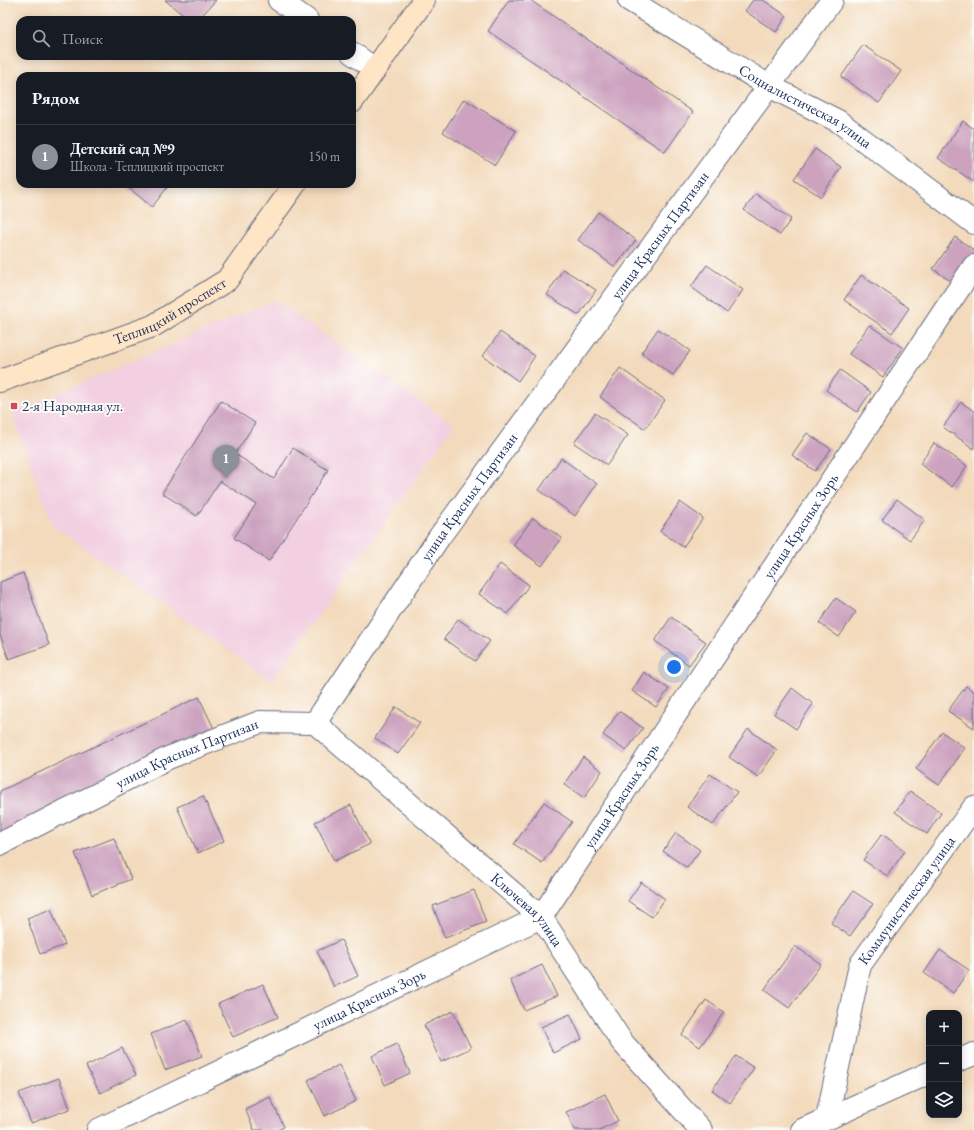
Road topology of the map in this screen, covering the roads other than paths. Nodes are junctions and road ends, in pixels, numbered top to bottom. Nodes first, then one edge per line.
1 (279, 0) edge
2 (424, 0) edge
3 (629, 0) edge
4 (832, 0) edge
5 (301, 16) edge
6 (356, 56) edge
7 (375, 70) junction
8 (769, 86) junction
9 (356, 96) edge
10 (292, 188) edge
11 (974, 223) edge
12 (974, 266) edge
13 (0, 381) edge
14 (314, 723) junction
15 (974, 807) edge
16 (0, 844) edge
17 (541, 917) junction
18 (974, 1054) edge
19 (962, 1059) edge
20 (926, 1074) edge
21 (827, 1118) junction
22 (98, 1130) edge
23 (701, 1130) edge
24 (802, 1130) edge

1 - 5 street
2 - 7 main road
3 - 8 street, Социалистическая улица
4 - 8 street, улица Красных Партизан
6 - 7 street
7 - 9 main road
8 - 11 street, Социалистическая улица
8 - 14 street, улица Красных Партизан
10 - 13 main road, Теплицкий проспект
12 - 17 street, улица Красных Зорь
14 - 16 street, улица Красных Партизан
14 - 17 street, Ключевая улица
15 - 21 street, Коммунистическая улица
17 - 22 street, улица Красных Зорь
17 - 23 street, Ключевая улица
18 - 19 street
20 - 21 street
21 - 24 street

